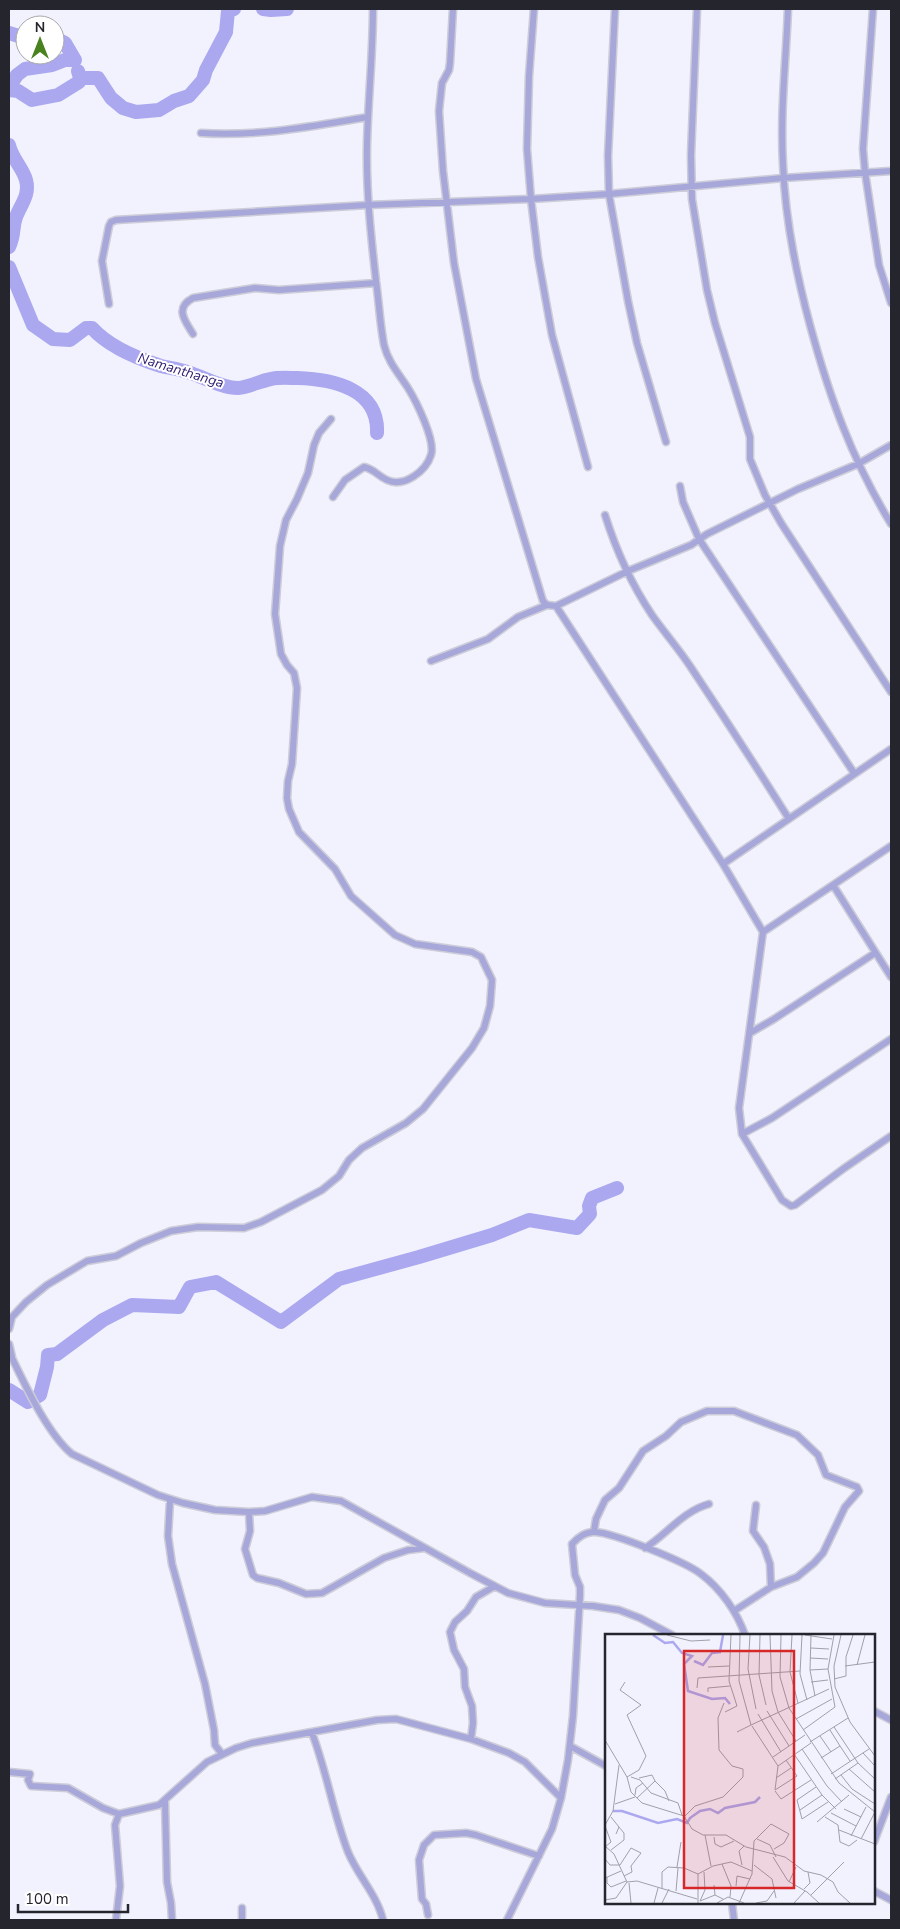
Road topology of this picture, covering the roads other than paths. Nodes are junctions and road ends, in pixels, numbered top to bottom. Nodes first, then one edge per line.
1 (374, 9) edge
2 (453, 9) edge
3 (534, 9) edge
4 (615, 9) edge
5 (697, 9) edge
6 (788, 9) edge
7 (873, 9) edge
8 (368, 117) junction
9 (201, 133) dead end
10 (891, 171) edge
11 (865, 172) junction
12 (783, 178) junction
13 (691, 186) junction
14 (610, 194) junction
15 (531, 199) junction
16 (446, 203) junction
17 (368, 205) junction
18 (376, 282) junction
19 (891, 303) edge
20 (109, 304) dead end
21 (193, 334) dead end
22 (331, 419) dead end
23 (666, 442) dead end
24 (891, 445) edge
25 (858, 464) junction
26 (588, 468) dead end
27 (680, 486) dead end
28 (333, 497) dead end
29 (770, 504) junction
30 (605, 515) dead end
31 (891, 524) edge
32 (699, 539) junction
33 (628, 571) junction
34 (546, 605) junction
35 (556, 606) junction
36 (431, 661) dead end
37 (891, 692) edge
38 (891, 749) edge
39 (854, 773) junction
40 (789, 820) junction
41 (891, 846) edge
42 (724, 864) junction
43 (833, 885) junction
44 (763, 932) junction
45 (875, 953) junction
46 (891, 977) edge
47 (750, 1033) junction
48 (891, 1039) edge
49 (742, 1134) junction
50 (891, 1136) edge
51 (9, 1329) edge
52 (9, 1344) edge
53 (10, 1356) edge
54 (170, 1500) junction
55 (709, 1504) dead end
56 (756, 1505) dead end
57 (249, 1512) junction
58 (594, 1532) junction
59 (424, 1548) junction
60 (645, 1548) junction
61 (495, 1586) junction
62 (771, 1587) junction
63 (578, 1606) junction
64 (734, 1611) junction
65 (670, 1634) edge
66 (745, 1634) edge
67 (875, 1712) edge
68 (891, 1720) edge
69 (312, 1733) junction
70 (471, 1739) junction
71 (570, 1746) junction
72 (222, 1754) junction
73 (605, 1765) edge
74 (9, 1772) edge
75 (560, 1798) junction
76 (891, 1798) edge
77 (165, 1801) junction
78 (119, 1814) junction
79 (875, 1839) edge
80 (539, 1856) junction
81 (875, 1892) edge
82 (891, 1900) edge
83 (732, 1904) edge
84 (242, 1908) dead end
85 (428, 1915) dead end
86 (116, 1920) edge
87 (172, 1920) edge
88 (242, 1920) edge
89 (383, 1920) edge
90 (507, 1920) edge
91 (734, 1920) edge

1 - 8 street
2 - 16 street
3 - 15 street
4 - 14 street
5 - 13 street
6 - 12 street
7 - 11 street
8 - 9 street
8 - 17 street
10 - 11 street
11 - 12 street
11 - 19 street
12 - 13 street
12 - 25 street
13 - 14 street
13 - 29 street
14 - 15 street
14 - 23 street
15 - 16 street
15 - 26 street
16 - 17 street
16 - 34 street
17 - 18 street
17 - 20 street
18 - 21 street
18 - 28 street
22 - 51 street
24 - 25 street
25 - 29 street
25 - 31 street
27 - 32 street
29 - 32 street
29 - 37 street
30 - 33 street
32 - 33 street
32 - 39 street
33 - 35 street
33 - 40 street
34 - 35 street
34 - 36 street
35 - 42 street
38 - 39 street
39 - 40 street
40 - 42 street
41 - 43 street
42 - 44 street
43 - 44 street
43 - 45 street
44 - 47 street
45 - 46 street
45 - 47 street
47 - 49 street
48 - 49 street
49 - 50 street
52 - 53 street
53 - 54 street
54 - 57 street
54 - 72 street
55 - 60 street
56 - 62 street
57 - 59 street
57 - 59 street
58 - 60 street
58 - 62 street
58 - 63 street
59 - 61 street
60 - 64 street
61 - 63 street
61 - 70 street
62 - 64 street
63 - 65 street
63 - 71 street
64 - 66 street
67 - 68 street
69 - 70 street
69 - 72 street
69 - 89 street
70 - 75 street
71 - 73 street
71 - 75 street
72 - 77 street
74 - 78 street
75 - 80 street
76 - 79 street
77 - 78 street
77 - 87 street
78 - 86 street
80 - 85 street
80 - 90 street
81 - 82 street
83 - 91 street
84 - 88 street

